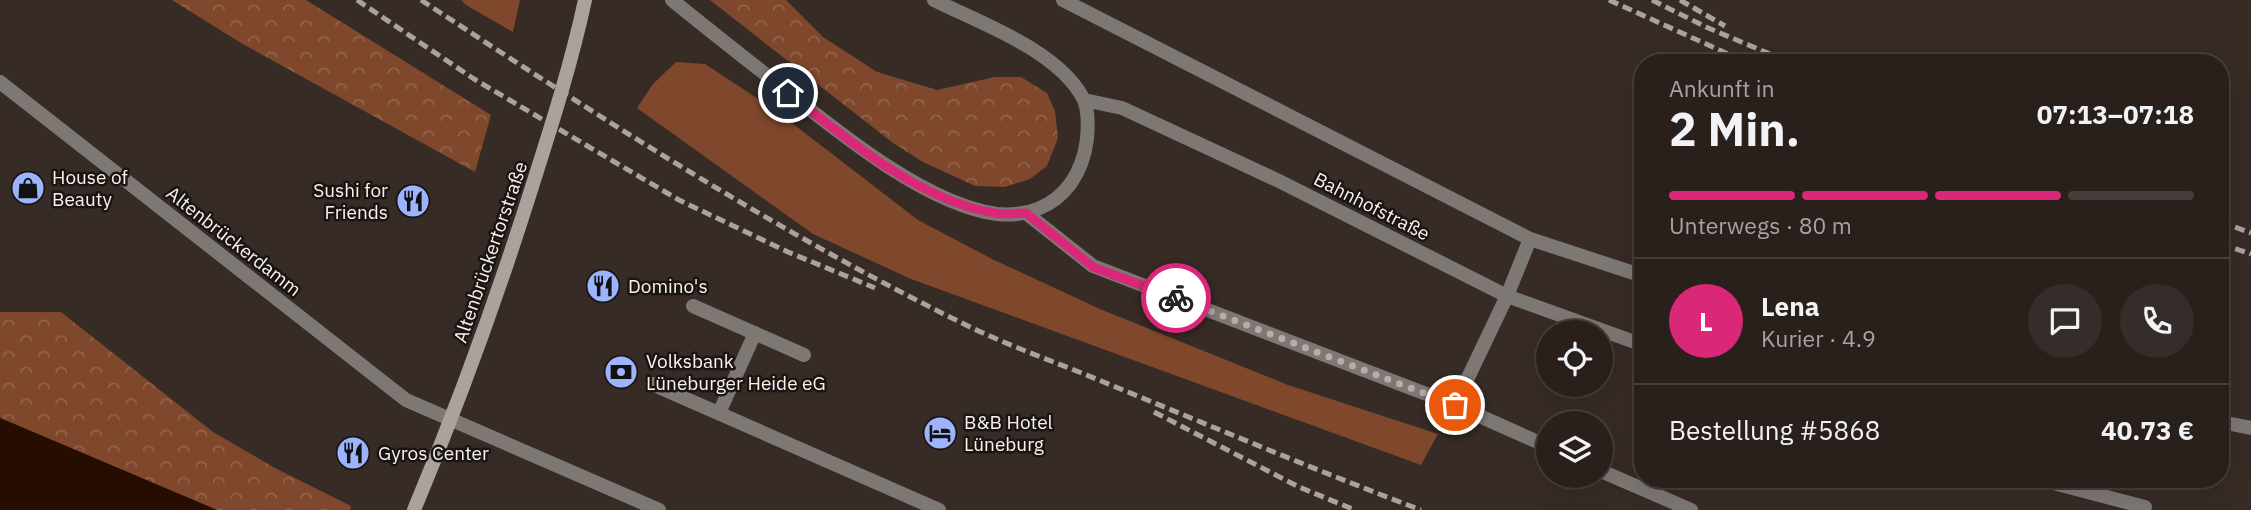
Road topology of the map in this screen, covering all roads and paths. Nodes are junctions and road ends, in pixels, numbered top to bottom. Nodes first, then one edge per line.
1 (585, 0) edge
2 (672, 0) edge
3 (934, 0) edge
4 (1063, 0) edge
5 (0, 82) edge
6 (1084, 100) junction
7 (1026, 213) junction
8 (1530, 239) junction
9 (1634, 273) edge
10 (1507, 296) junction
11 (693, 306) dead end
12 (755, 333) junction
13 (1634, 342) edge
14 (804, 355) dead end
15 (652, 384) dead end
16 (1455, 405) junction
17 (719, 414) junction
18 (452, 420) junction
19 (2229, 424) edge
20 (2251, 428) edge
21 (1536, 441) edge
22 (1613, 476) edge
23 (1634, 485) edge
24 (1640, 488) edge
25 (2073, 488) edge
26 (2145, 507) dead end
27 (414, 510) edge
28 (659, 510) edge
29 (939, 510) edge
30 (1691, 510) edge

1 - 18 main road, Altenbrückertorstraße
2 - 7 street
3 - 6 street
4 - 8 street
5 - 18 street, Altenbrückerdamm
6 - 7 street
6 - 10 street, Bahnhofstraße
7 - 16 street
8 - 9 street
8 - 10 street
10 - 13 street, Bahnhofstraße
10 - 16 street
11 - 12 street
12 - 14 street
12 - 17 street
15 - 17 street
16 - 21 street
17 - 29 street
18 - 27 main road, Altenbrückertorstraße
18 - 28 street, Altenbrückerdamm
19 - 20 street
22 - 23 street
24 - 30 street
25 - 26 street

